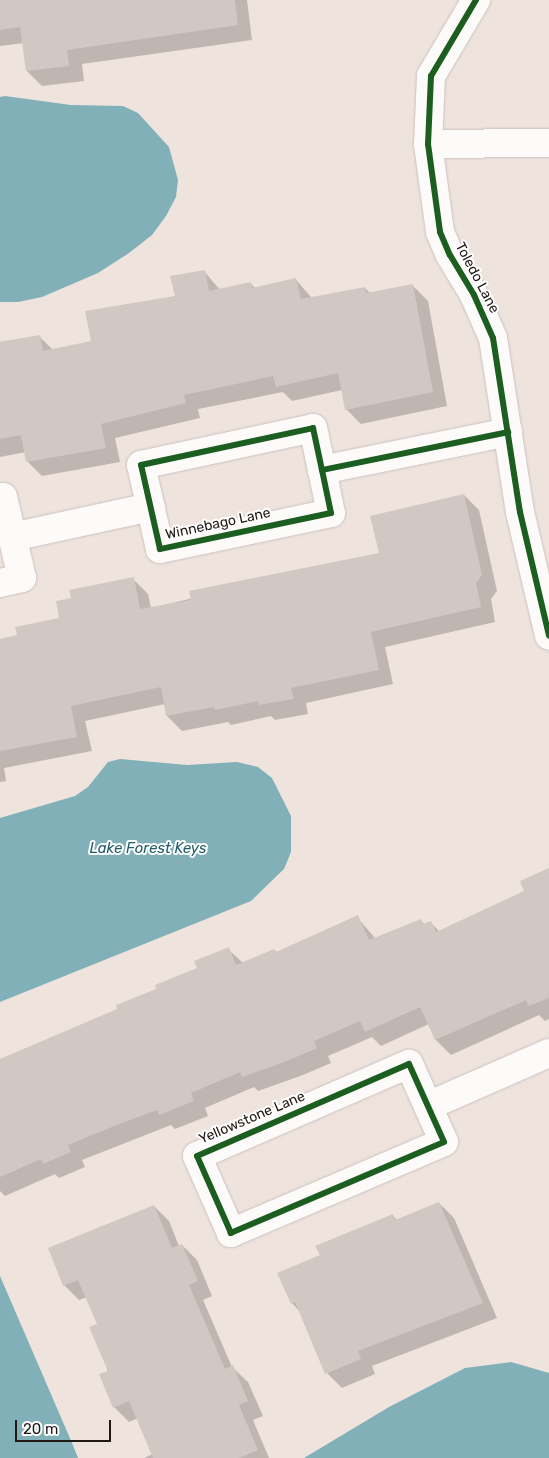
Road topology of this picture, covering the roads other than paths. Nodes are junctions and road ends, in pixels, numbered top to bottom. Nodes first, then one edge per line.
1 (476, 0) edge
2 (549, 143) edge
3 (428, 144) junction
4 (508, 432) junction
5 (322, 470) junction
6 (0, 498) edge
7 (151, 507) junction
8 (12, 537) junction
9 (0, 583) edge
10 (549, 636) edge
11 (549, 1053) edge
12 (428, 1106) junction

1 - 3 street, Toledo Lane
2 - 3 street
3 - 4 street, Toledo Lane
4 - 5 street
4 - 10 street, Toledo Lane
5 - 7 street, Winnebago Lane
5 - 7 street, Winnebago Lane
6 - 8 street
7 - 8 street
8 - 9 street
11 - 12 street
12 - 12 street, Yellowstone Lane

